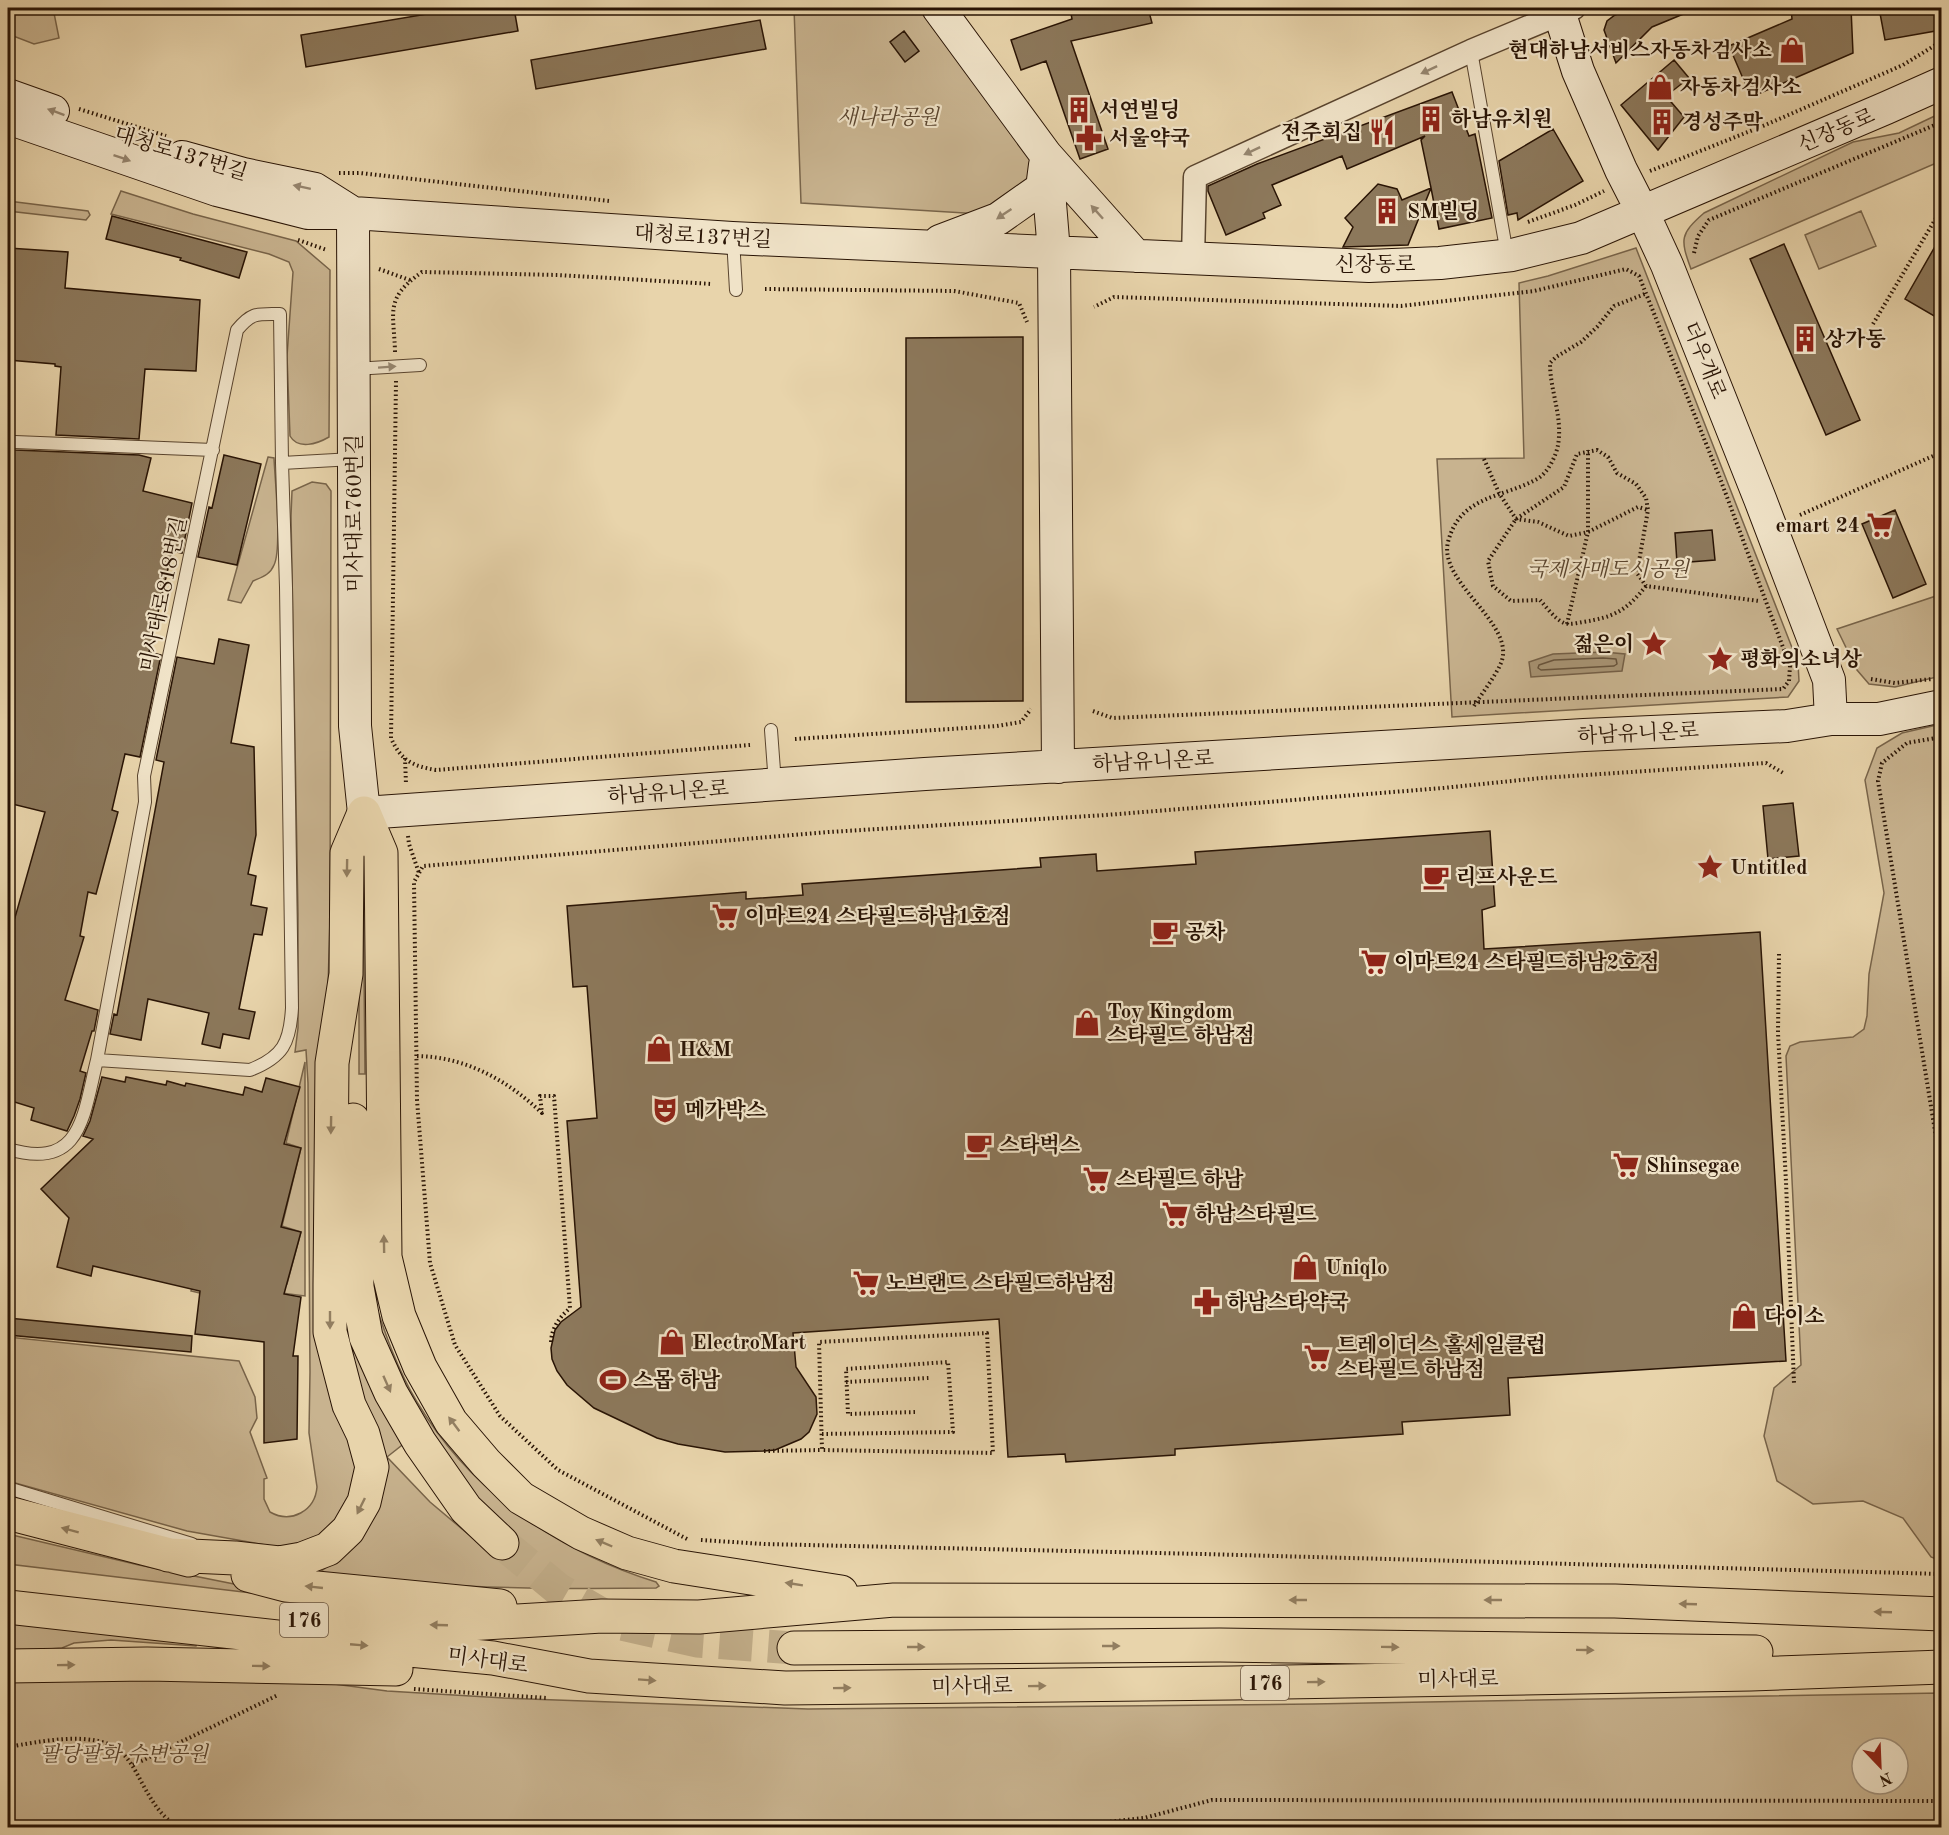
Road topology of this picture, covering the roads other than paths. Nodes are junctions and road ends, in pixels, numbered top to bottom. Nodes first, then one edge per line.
1 (938, 8) edge
2 (1564, 9) edge
3 (1471, 51) junction
4 (1941, 83) edge
5 (8, 95) edge
6 (8, 118) edge
7 (1046, 155) junction
8 (353, 213) junction
9 (1643, 213) junction
10 (732, 238) junction
11 (1505, 243) junction
12 (924, 246) junction
13 (1054, 252) junction
14 (1136, 256) junction
15 (1193, 258) junction
16 (736, 290) dead end
17 (420, 365) dead end
18 (353, 369) junction
19 (15, 442) dead end
20 (213, 450) junction
21 (354, 459) junction
22 (282, 463) junction
23 (1941, 706) edge
24 (1831, 719) junction
25 (771, 730) dead end
26 (1058, 767) junction
27 (775, 784) junction
28 (364, 813) junction
29 (346, 974) junction
30 (98, 1060) junction
31 (8, 1149) edge
32 (8, 1488) edge
33 (8, 1513) edge
34 (502, 1543) tunnel mouth
35 (168, 1555) junction
36 (236, 1558) junction
37 (8, 1585) edge
38 (894, 1600) junction
39 (8, 1606) edge
40 (1941, 1614) edge
41 (602, 1616) junction
42 (794, 1648) tunnel mouth
43 (1941, 1665) edge
44 (8, 1666) edge
45 (589, 1676) junction

1 - 7 main road
2 - 3 street
2 - 9 main road, 더우개로
3 - 11 lane
3 -> 15 street
4 - 9 main road, 신장동로
8 -> 5 main road, 대청로137번길
6 -> 8 main road, 대청로137번길
7 -> 12 main road
7 - 13 main road
14 -> 7 main road
8 - 10 main road, 대청로137번길
8 - 18 main road, 미사대로760번길
9 - 11 main road, 신장동로
9 - 24 main road, 더우개로
10 - 12 main road, 대청로137번길
10 - 16 lane
11 - 15 main road, 신장동로
12 - 13 main road, 대청로137번길
13 - 14 main road, 신장동로
13 - 26 main road
14 - 15 main road, 신장동로
18 -> 17 lane
18 - 21 main road, 미사대로760번길
19 - 20 lane
20 - 22 lane, 미사대로818번길
20 - 30 lane, 미사대로818번길
21 - 22 lane
21 - 28 main road, 미사대로760번길
22 - 30 lane, 미사대로818번길
23 - 24 main road, 하남유니온로
24 - 26 main road, 하남유니온로
25 - 27 lane
26 - 27 main road, 하남유니온로
27 - 28 main road, 하남유니온로
28 -> 29 main road
38 -> 28 main road
29 -> 34 main road
29 -> 36 main road
30 - 31 lane, 미사대로818번길
32 - 36 lane
35 -> 33 main road
35 - 36 main road
41 -> 35 main road
41 -> 37 main road, 미사대로 / 176
40 -> 38 main road, 미사대로 / 176
38 - 41 main road, 미사대로 / 176
39 -> 45 main road, 미사대로 / 176
42 -> 43 main road
45 -> 43 main road, 미사대로 / 176
44 -> 45 main road

